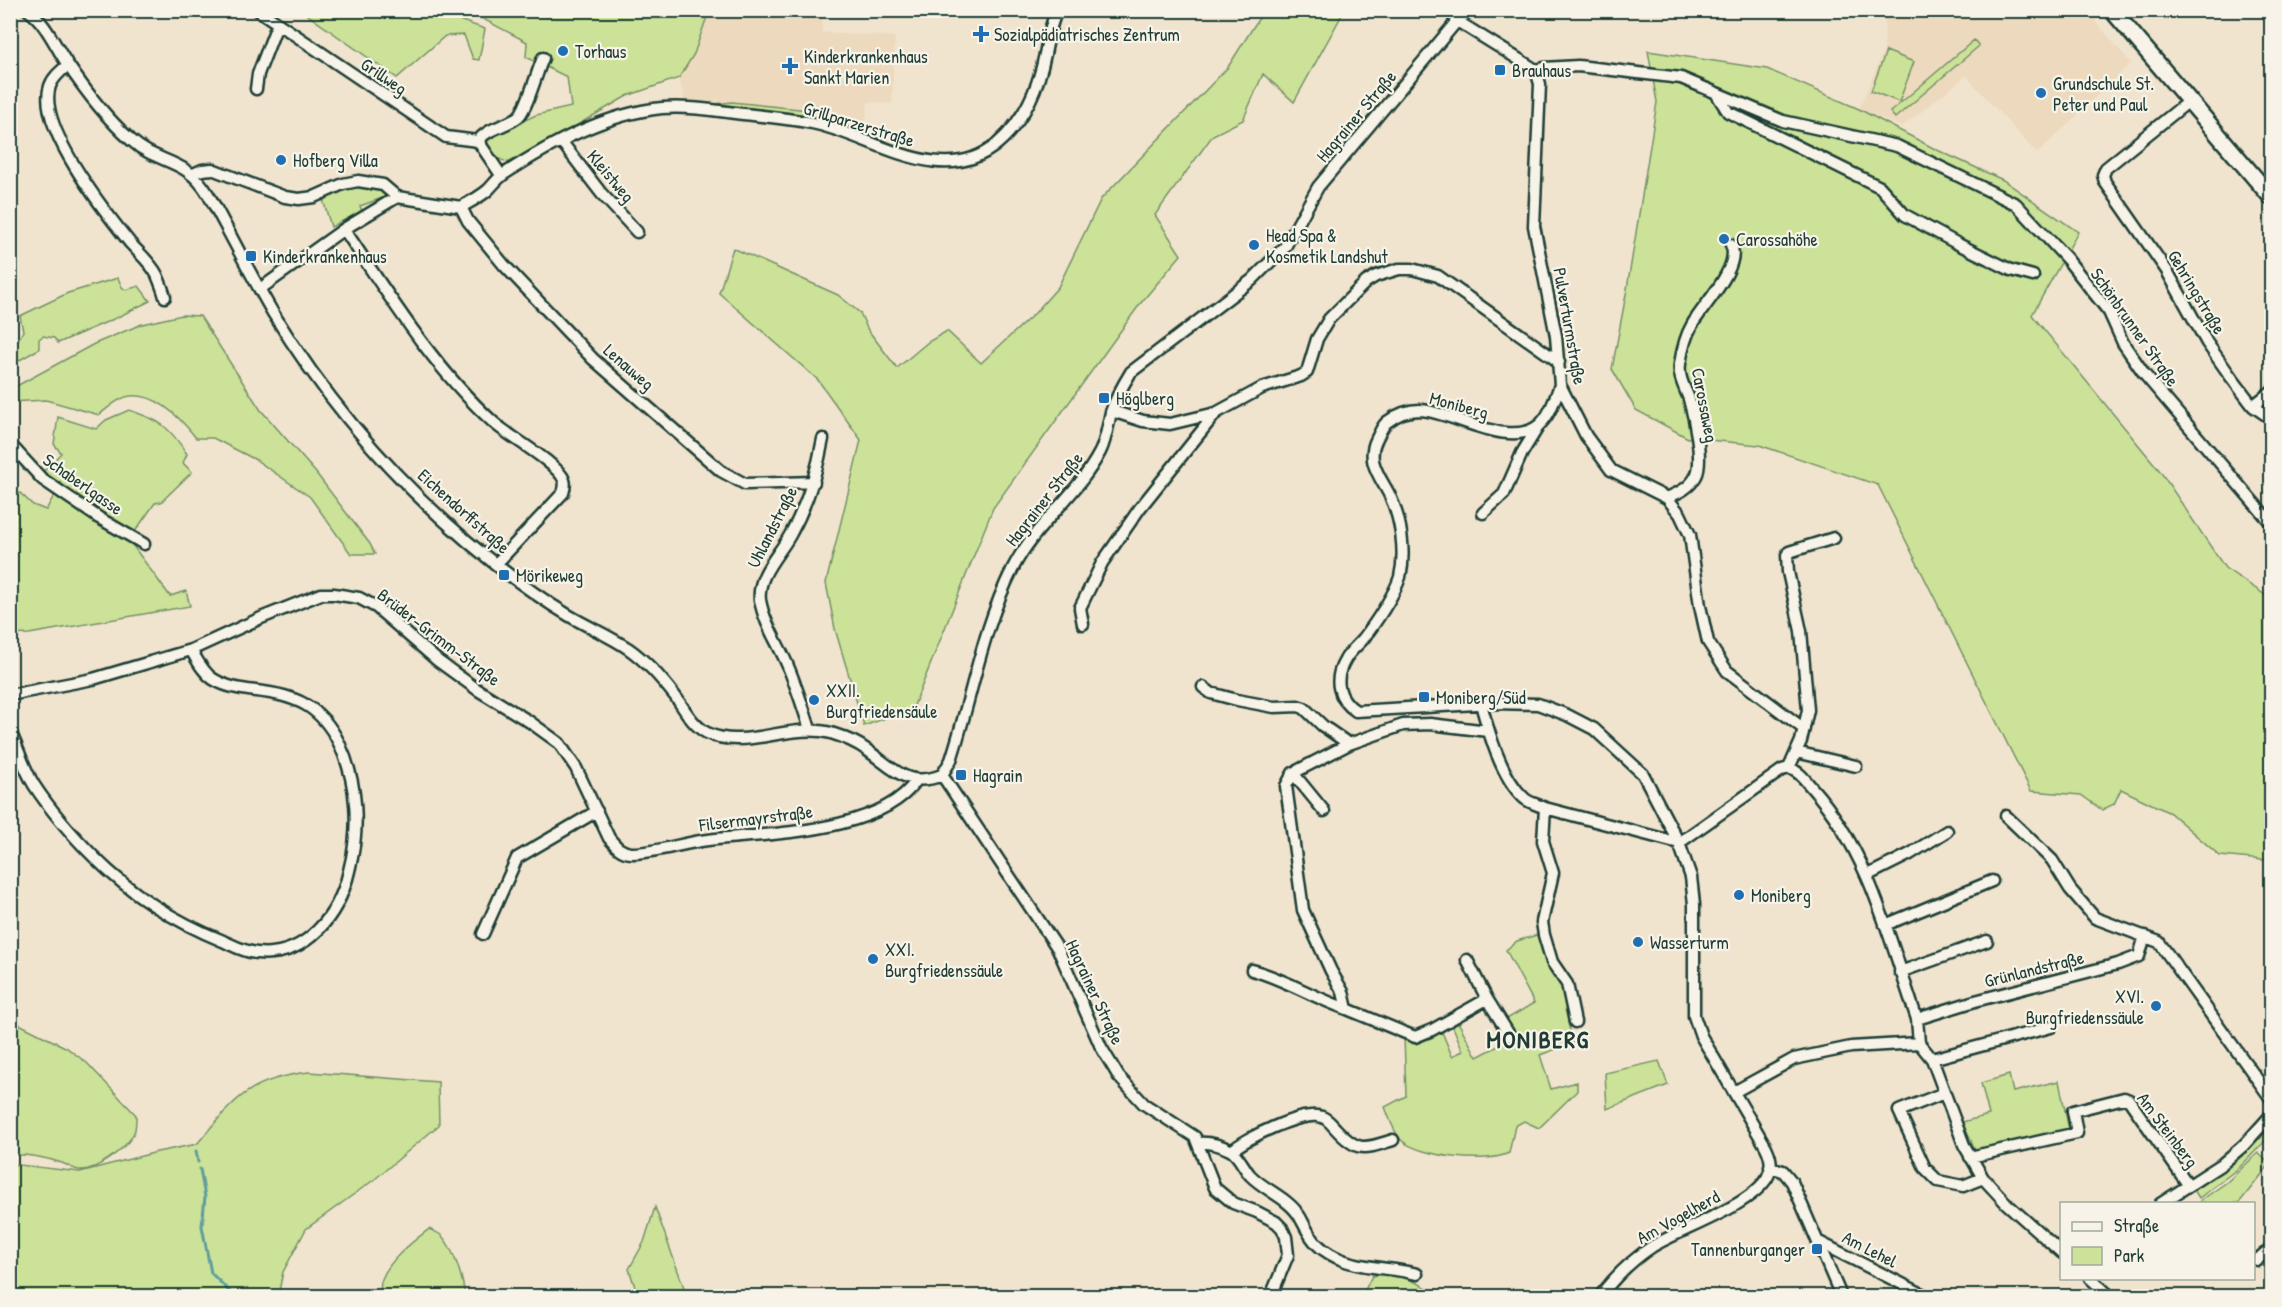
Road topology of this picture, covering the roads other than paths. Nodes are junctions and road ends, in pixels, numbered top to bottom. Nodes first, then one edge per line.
1 (28, 10) edge
2 (258, 10) edge
3 (1057, 10) edge
4 (1449, 10) edge
5 (1471, 10) edge
6 (2112, 10) edge
7 (1457, 21) junction
8 (277, 25) junction
9 (543, 58) dead end
10 (68, 65) junction
11 (1536, 70) junction
12 (256, 89) dead end
13 (1715, 93) junction
14 (2189, 101) junction
15 (478, 141) junction
16 (561, 141) junction
17 (193, 174) junction
18 (501, 175) junction
19 (397, 196) junction
20 (2271, 198) edge
21 (461, 207) junction
22 (344, 229) junction
23 (637, 232) dead end
24 (1731, 245) dead end
25 (2033, 276) dead end
26 (260, 289) junction
27 (165, 297) dead end
28 (1559, 362) junction
29 (1560, 385) junction
30 (2271, 391) edge
31 (2253, 406) junction
32 (1112, 411) junction
33 (1216, 413) junction
34 (2271, 419) edge
35 (1540, 424) junction
36 (823, 439) dead end
37 (10, 444) edge
38 (814, 482) junction
39 (1667, 498) junction
40 (1483, 513) dead end
41 (2271, 524) edge
42 (1834, 538) dead end
43 (144, 544) dead end
44 (497, 564) junction
45 (1083, 624) dead end
46 (191, 650) junction
47 (1203, 687) dead end
48 (10, 695) edge
49 (1481, 704) junction
50 (810, 729) junction
51 (1804, 729) junction
52 (10, 731) edge
53 (1488, 731) junction
54 (1349, 744) junction
55 (1796, 752) junction
56 (1856, 766) dead end
57 (1789, 768) junction
58 (1293, 773) junction
59 (942, 775) junction
60 (916, 781) junction
61 (1545, 808) junction
62 (597, 810) junction
63 (1324, 811) dead end
64 (2006, 816) dead end
65 (1947, 831) dead end
66 (1679, 843) junction
67 (624, 852) joint
68 (1868, 875) junction
69 (1992, 881) dead end
70 (1885, 925) junction
71 (483, 934) dead end
72 (2145, 936) junction
73 (1987, 941) dead end
74 (1467, 960) dead end
75 (1252, 970) dead end
76 (1900, 972) junction
77 (1487, 999) junction
78 (1347, 1009) junction
79 (1917, 1019) junction
80 (1575, 1022) dead end
81 (2051, 1027) dead end
82 (1510, 1036) dead end
83 (1919, 1043) junction
84 (1932, 1059) junction
85 (1734, 1092) junction
86 (1944, 1093) junction
87 (2271, 1100) edge
88 (2271, 1114) edge
89 (1394, 1140) dead end
90 (1199, 1143) junction
91 (1232, 1151) junction
92 (1970, 1157) junction
93 (1770, 1167) junction
94 (1983, 1178) junction
95 (2189, 1186) junction
96 (2162, 1202) edge
97 (1819, 1242) junction
98 (2060, 1250) edge
99 (2270, 1252) edge
100 (2258, 1260) dead end
101 (1417, 1274) dead end
102 (2092, 1280) edge
103 (1271, 1296) edge
104 (1599, 1296) edge
105 (1841, 1296) edge
106 (1926, 1296) edge
107 (2110, 1296) edge

1 - 10 street
2 - 8 street, Grillweg
3 - 16 street, Grillparzerstraße
4 - 7 street
5 - 7 street, Hagrainer Straße
6 - 14 main road
7 - 11 street
7 - 32 street, Hagrainer Straße
8 - 12 street
8 - 15 street, Grillweg
9 - 15 street
10 - 17 street
10 - 27 street
11 - 13 street, Schönbrunner Straße
11 - 28 street, Pulverturmstraße
13 - 25 street, Schönbrunner Straße
13 - 41 street, Schönbrunner Straße
14 - 20 main road
14 - 31 street, Gehringstraße
15 - 18 street
16 - 18 street, Grillparzerstraße
16 - 23 street, Kleistweg
17 - 19 street
17 - 26 street, Eichendorffstraße
18 - 21 street, Grillparzerstraße
19 - 21 street
19 - 22 street
21 - 38 street, Lenauweg
22 - 26 street
22 - 44 street
24 - 39 street, Carossaweg
26 - 44 street, Eichendorffstraße
28 - 29 street, Pulverturmstraße
28 - 33 street
29 - 35 street
29 - 39 street, Pulverturmstraße
30 - 31 street
31 - 34 street, Gehringstraße
32 - 33 street
32 - 59 street, Hagrainer Straße
33 - 45 street
35 - 40 street
35 - 49 street, Moniberg
36 - 38 street, Uhlandstraße
37 - 43 street, Schaberlgasse
38 - 50 street, Uhlandstraße
39 - 51 street, Pulverturmstraße
42 - 51 street
44 - 50 street, Eichendorffstraße
46 - 48 street, Brüder-Grimm-Straße
46 - 52 street
46 - 62 street, Brüder-Grimm-Straße
47 - 54 street
49 - 53 street
49 - 66 street, Moniberg
50 - 60 street, Eichendorffstraße
51 - 55 street
53 - 54 street
53 - 61 street
54 - 58 street
55 - 56 street
55 - 57 street
57 - 66 street
57 - 68 street
58 - 63 street
58 - 78 street
59 - 60 street
59 - 90 street, Hagrainer Straße
60 - 67 street, Filsermayrstraße
61 - 66 street
61 - 80 street
62 - 67 street, Brüder-Grimm-Straße
62 - 71 street
64 - 72 street
65 - 68 street
66 - 85 street, Moniberg
68 - 70 street
69 - 70 street
70 - 76 street
72 - 79 street, Grünlandstraße
72 - 87 street
73 - 76 street, Grünlandstraße
74 - 77 street
75 - 78 street
76 - 79 street
77 - 78 street
77 - 82 street
79 - 83 street
81 - 84 street
83 - 84 street
83 - 85 street
84 - 86 street
85 - 93 street, Moniberg
86 - 92 street
86 - 94 street
88 - 95 street
89 - 91 street
90 - 91 street, Hagrainer Straße
90 - 103 street
91 - 101 street
92 - 94 street
92 - 95 street, Am Steinberg
93 - 97 street, Am Lehel
93 - 104 street, Am Vogelherd
94 - 98 street
95 - 96 street
97 - 105 street
97 - 106 street, Am Lehel
99 - 100 street
102 - 107 street

